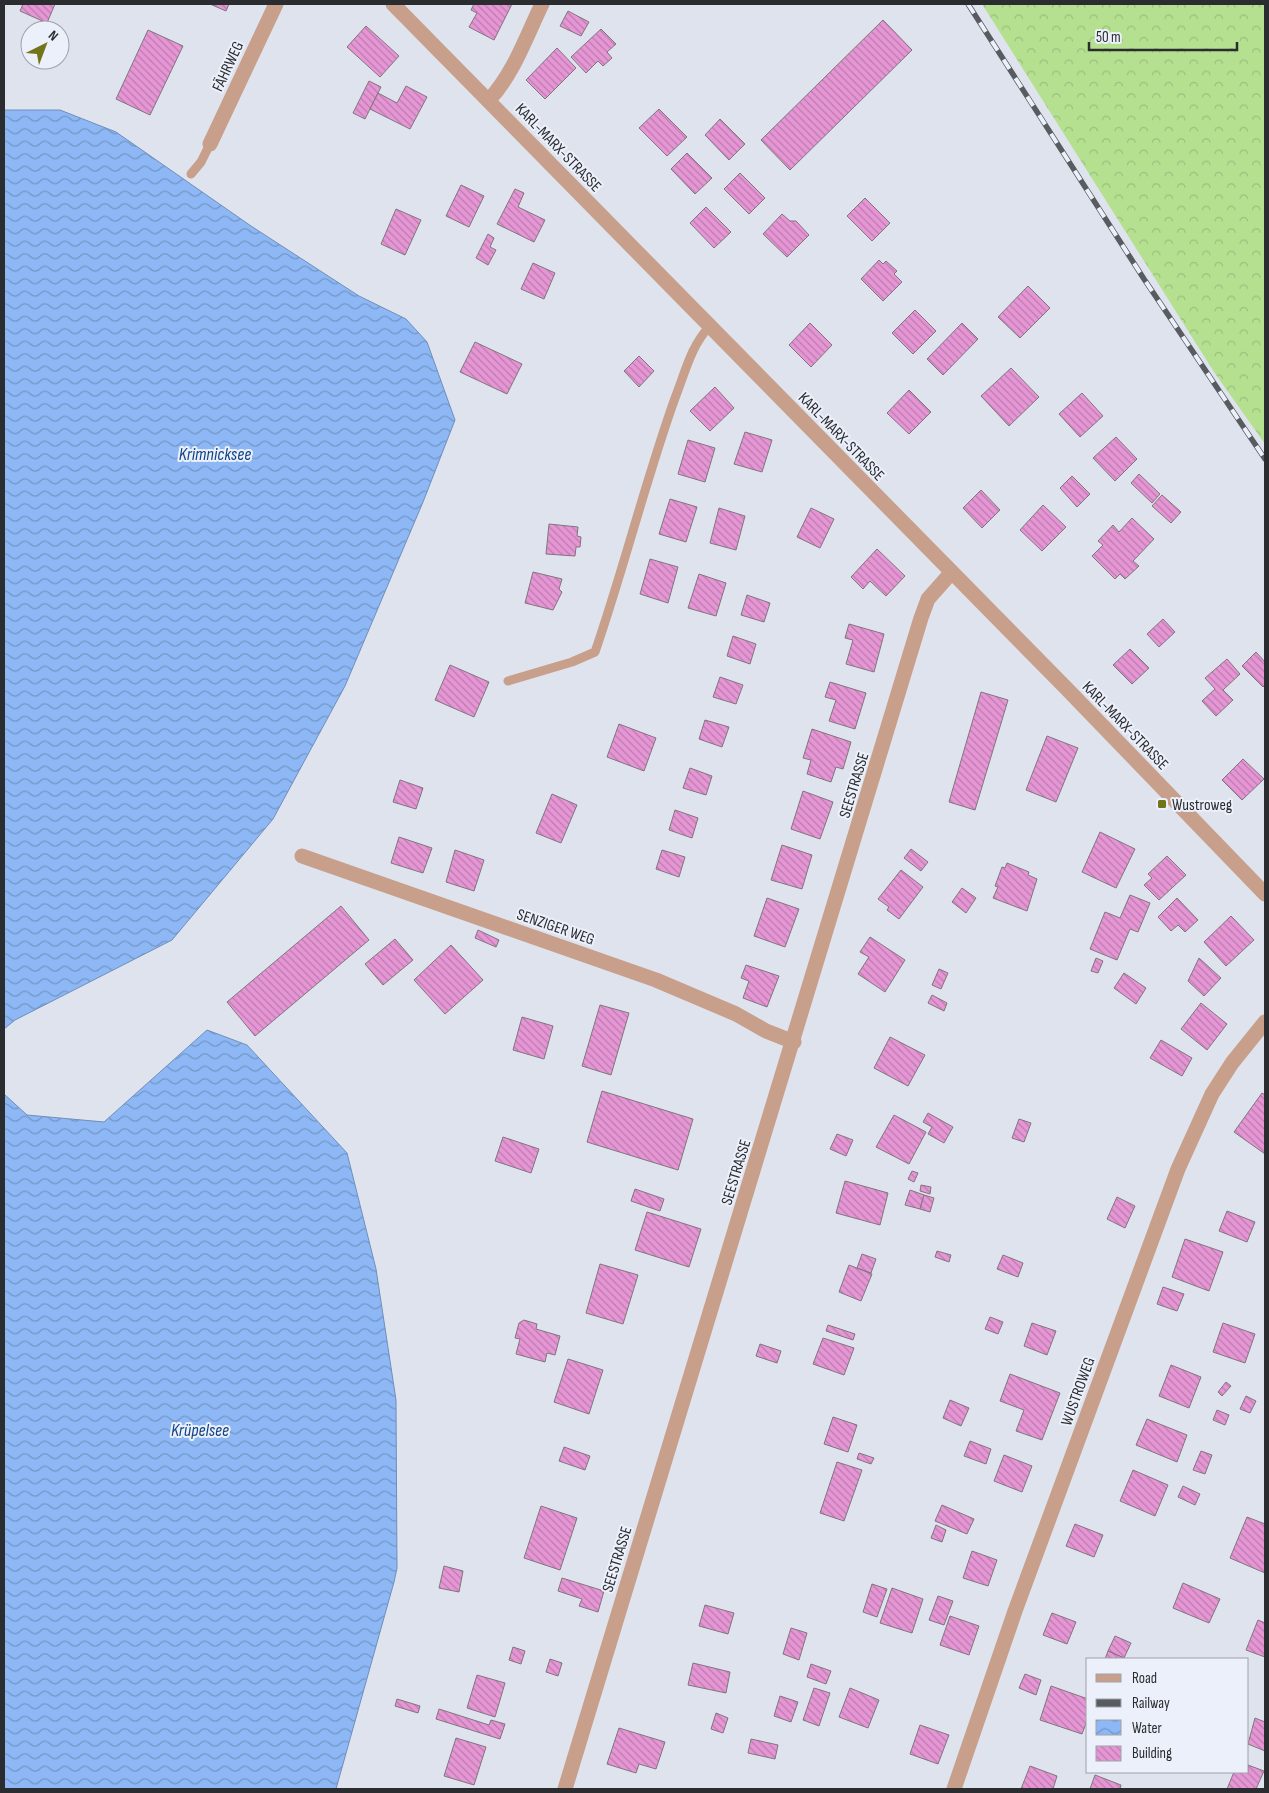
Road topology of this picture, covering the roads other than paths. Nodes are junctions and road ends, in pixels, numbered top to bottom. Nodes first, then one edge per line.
1 (276, 4) edge
2 (393, 4) edge
3 (542, 4) edge
4 (489, 100) junction
5 (210, 144) joint
6 (190, 174) dead end
7 (709, 326) junction
8 (951, 573) junction
9 (508, 681) dead end
10 (302, 856) dead end
11 (1265, 894) edge
12 (1265, 1022) edge
13 (794, 1042) junction
14 (565, 1789) edge
15 (954, 1789) edge

1 - 5 street, FÄHRWEG
2 - 4 street, KARL-MARX-STRASSE
3 - 4 street
4 - 7 street, KARL-MARX-STRASSE
5 - 6 lane
7 - 8 street, KARL-MARX-STRASSE
7 - 9 lane
8 - 11 street, KARL-MARX-STRASSE
8 - 13 street, SEESTRASSE
10 - 13 street, SENZIGER WEG
12 - 15 street, WUSTROWEG
13 - 14 street, SEESTRASSE

